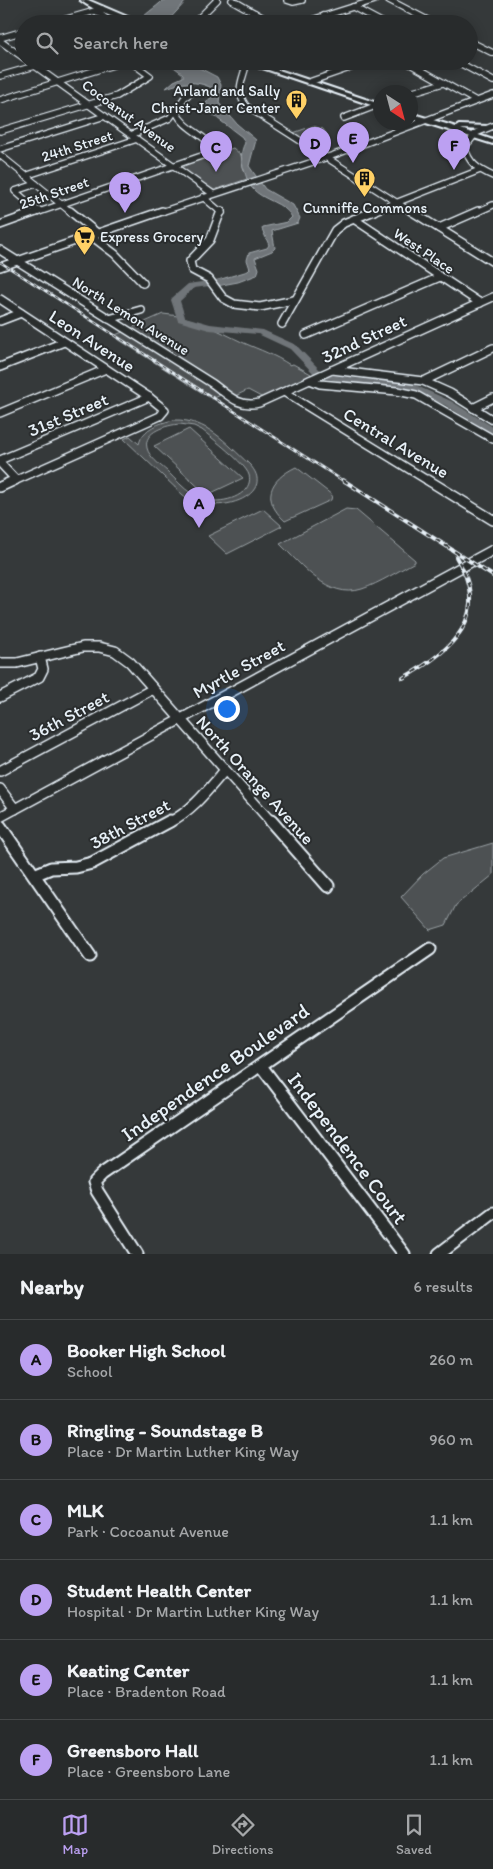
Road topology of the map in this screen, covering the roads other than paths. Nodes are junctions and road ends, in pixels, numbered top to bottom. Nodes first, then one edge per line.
1 (75, 0) edge
2 (83, 0) edge
3 (217, 0) edge
4 (232, 0) edge
5 (287, 0) edge
6 (302, 0) edge
7 (375, 0) edge
8 (389, 0) edge
9 (353, 7) junction
10 (99, 10) junction
11 (255, 13) joint
12 (82, 15) edge
13 (104, 15) edge
14 (111, 15) edge
15 (111, 15) edge
16 (201, 15) edge
17 (258, 15) edge
18 (327, 15) edge
19 (368, 15) edge
20 (418, 15) edge
21 (15, 34) edge
22 (0, 39) edge
23 (478, 46) edge
24 (10, 48) junction
25 (0, 51) edge
26 (15, 52) edge
27 (493, 53) edge
28 (21, 70) edge
29 (41, 70) edge
30 (98, 70) edge
31 (143, 70) edge
32 (244, 70) edge
33 (279, 70) edge
34 (344, 70) edge
35 (421, 70) edge
36 (473, 70) edge
37 (0, 76) edge
38 (312, 81) junction
39 (493, 81) edge
40 (58, 82) junction
41 (443, 83) junction
42 (418, 91) edge
43 (191, 93) dead end
44 (493, 95) edge
45 (0, 100) edge
46 (476, 101) junction
47 (373, 102) edge
48 (373, 102) edge
49 (89, 105) junction
50 (373, 107) edge
51 (176, 112) junction
52 (418, 115) edge
53 (105, 116) junction
54 (418, 117) edge
55 (344, 118) dead end
56 (427, 119) junction
57 (489, 127) edge
58 (457, 128) junction
59 (0, 131) edge
60 (475, 134) junction
61 (131, 135) junction
62 (493, 138) edge
63 (137, 140) junction
64 (493, 142) edge
65 (466, 144) junction
66 (0, 148) edge
67 (0, 155) edge
68 (324, 157) junction
69 (174, 165) junction
70 (480, 170) junction
71 (25, 176) junction
72 (493, 176) edge
73 (36, 184) junction
74 (213, 194) junction
75 (203, 198) junction
76 (397, 202) junction
77 (60, 204) junction
78 (493, 205) edge
79 (38, 211) junction
80 (354, 219) junction
81 (0, 224) edge
82 (439, 228) junction
83 (93, 234) junction
84 (0, 250) edge
85 (19, 261) junction
86 (491, 261) edge
87 (0, 267) edge
88 (440, 277) junction
89 (143, 284) dead end
90 (493, 297) edge
91 (0, 299) edge
92 (294, 300) junction
93 (480, 303) junction
94 (141, 310) dead end
95 (21, 313) junction
96 (109, 319) junction
97 (0, 321) edge
98 (282, 324) dead end
99 (306, 335) dead end
100 (64, 342) junction
101 (493, 348) edge
102 (0, 367) edge
103 (106, 369) junction
104 (332, 370) junction
105 (310, 380) junction
106 (424, 381) junction
107 (284, 392) junction
108 (148, 396) junction
109 (493, 398) edge
110 (246, 406) joint
111 (472, 408) junction
112 (0, 413) edge
113 (493, 420) edge
114 (493, 439) edge
115 (0, 462) edge
116 (15, 479) junction
117 (0, 487) edge
118 (493, 520) edge
119 (493, 550) edge
120 (40, 657) junction
121 (0, 663) edge
122 (153, 689) junction
123 (0, 697) edge
124 (179, 720) junction
125 (225, 770) junction
126 (0, 771) edge
127 (0, 789) edge
128 (15, 809) junction
129 (0, 817) edge
130 (0, 826) edge
131 (34, 875) junction
132 (328, 886) dead end
133 (430, 949) dead end
134 (90, 956) dead end
135 (261, 1066) junction
136 (493, 1213) edge
137 (137, 1254) edge
138 (404, 1254) edge
139 (440, 1254) edge

1 - 10 main road
2 - 10 main road
3 - 16 street
4 - 11 street
5 - 6 street
7 - 9 street
8 - 20 street
9 - 18 street
9 - 19 street
10 - 12 street
10 - 13 street
10 - 14 main road
10 - 15 main road
11 - 17 street
21 - 22 street
22 - 24 street
23 - 27 street
24 - 25 street
24 - 26 street
28 - 37 street
29 - 40 street, Cocoanut Avenue
30 - 40 street
31 - 49 street
32 - 68 street
33 - 38 main road
34 - 38 street
35 - 41 street
36 - 39 street
38 - 47 main road
38 - 48 main road
40 - 45 street
40 - 49 street, Cocoanut Avenue
41 - 42 street
41 - 46 street
43 - 51 street
44 - 46 street
46 - 56 street
49 - 53 street, Cocoanut Avenue
49 - 59 street
50 - 55 street
51 - 61 street
51 - 69 street
52 - 56 main road
53 - 61 street, Cocoanut Avenue
53 - 66 street
54 - 56 main road
56 - 58 main road
56 - 68 street
57 - 58 main road
57 - 60 street
58 - 60 main road
58 - 65 main road
60 - 62 main road
60 - 64 main road
60 - 65 street
61 - 63 street, Cocoanut Avenue
63 - 69 street, Cocoanut Avenue
63 - 71 street, 24th Street
65 - 70 street
67 - 71 street
68 - 74 street
68 - 76 street
69 - 74 street, Cocoanut Avenue
69 - 77 street, 25th Street
70 - 72 street
70 - 76 street
71 - 73 street
73 - 77 street
73 - 79 street
74 - 75 street
75 - 83 street
75 - 92 street
76 - 80 street
76 - 82 street
76 - 86 street
77 - 79 street, 25th Street
77 - 83 street
78 - 82 street
79 - 81 street, 25th Street
80 - 88 street, West Place
80 - 92 street
82 - 86 street
83 - 85 street
83 - 89 street
84 - 85 street, North Lemon Avenue
85 - 87 street
85 - 96 street, North Lemon Avenue
88 - 93 street, West Place
88 - 99 street
90 - 93 street, 32nd Street
91 - 95 street, Leon Avenue
92 - 98 street
93 - 104 street, 32nd Street
94 - 96 street
95 - 97 street
95 - 100 street, Leon Avenue
96 - 110 street, North Lemon Avenue
100 - 102 street
100 - 103 street, Leon Avenue
101 - 106 street
103 - 108 street, Leon Avenue
103 - 112 street
104 - 105 street, 32nd Street
104 - 106 street
105 - 107 street, 32nd Street
105 - 114 street
106 - 111 street
107 - 110 street, 32nd Street
107 - 118 street, Central Avenue
108 - 115 street, 31st Street
108 - 116 street, Leon Avenue
109 - 111 street
111 - 113 street
115 - 116 street
116 - 117 street
119 - 124 street, Myrtle Street
120 - 121 street, North Orange Avenue
120 - 122 street, North Orange Avenue
120 - 123 street
122 - 124 street, North Orange Avenue
122 - 126 street, 36th Street
124 - 125 street, North Orange Avenue
124 - 128 street, Myrtle Street
125 - 131 street, 38th Street
125 - 132 street, North Orange Avenue
127 - 128 street
128 - 129 street, Myrtle Street
130 - 131 street
131 - 134 street
133 - 135 street, Independence Boulevard
135 - 137 street, Independence Boulevard
135 - 138 street, Independence Court
136 - 139 street

